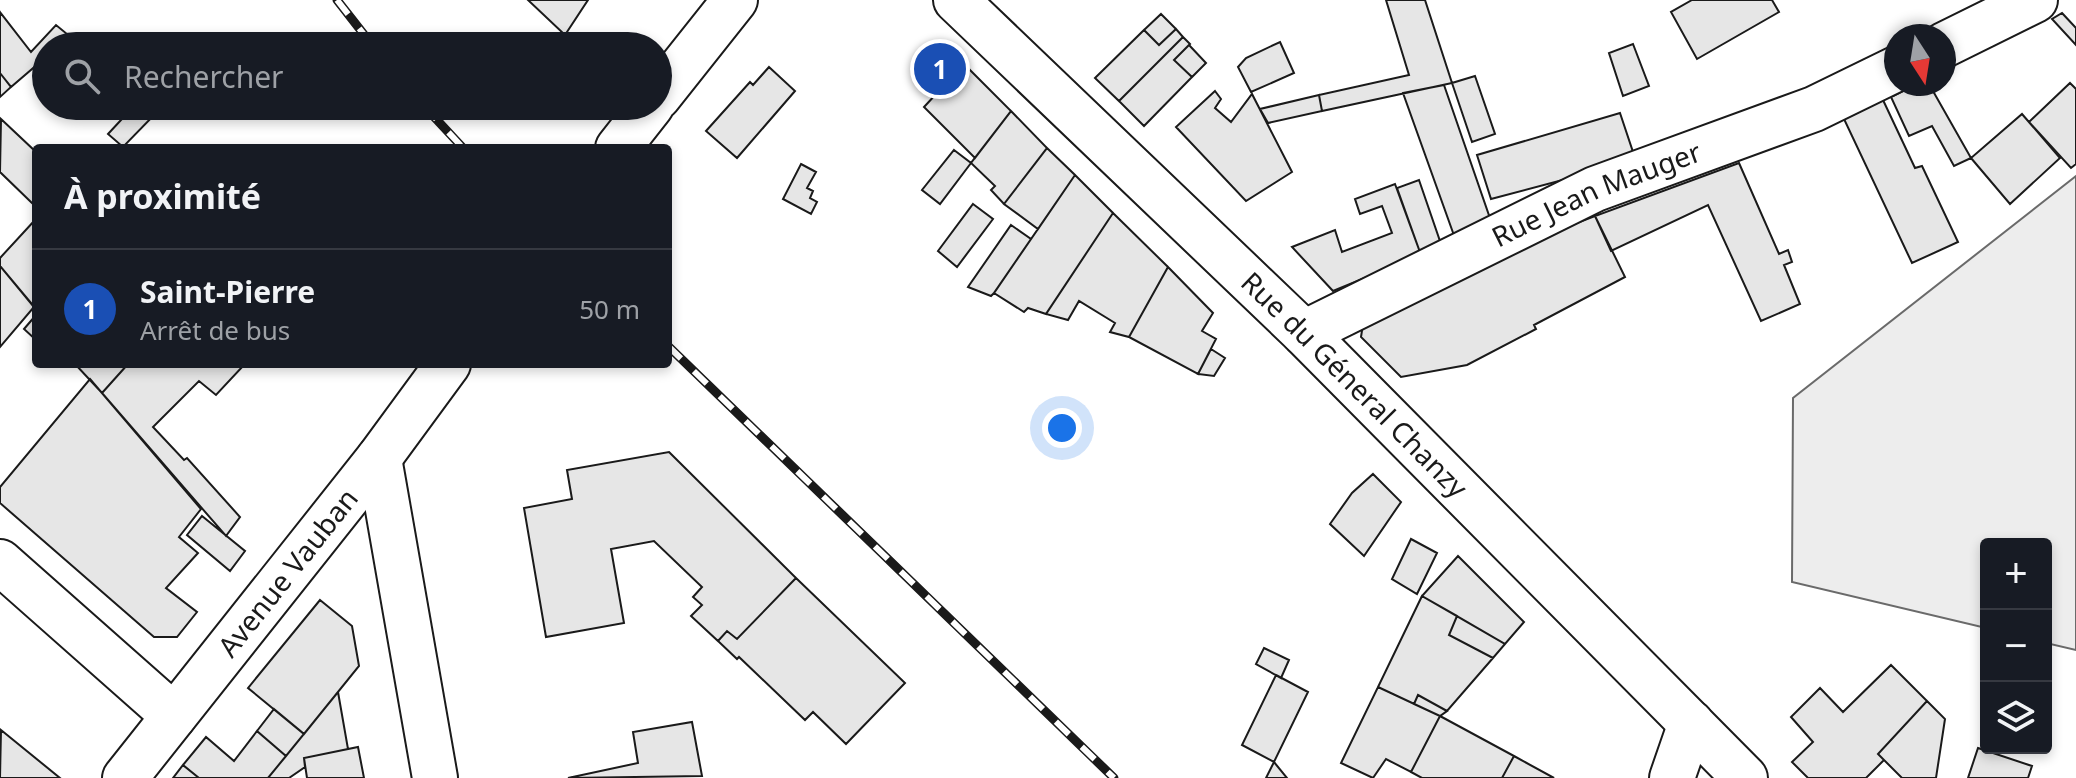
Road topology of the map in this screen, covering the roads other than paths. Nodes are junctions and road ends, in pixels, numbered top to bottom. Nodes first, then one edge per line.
1 (735, 0) edge
2 (956, 0) edge
3 (2035, 0) edge
4 (1956, 39) edge
5 (1884, 75) edge
6 (672, 79) edge
7 (640, 120) edge
8 (621, 144) edge
9 (1304, 333) junction
10 (445, 368) edge
11 (379, 458) junction
12 (0, 562) edge
13 (174, 716) junction
14 (1691, 723) junction
15 (125, 778) edge
16 (435, 778) edge
17 (1672, 778) edge
18 (1745, 778) edge

1 - 6 street
2 - 9 street, Rue du Géneral Chanzy
3 - 4 street
5 - 9 street, Rue Jean Mauger
7 - 8 street
9 - 14 street, Rue du Géneral Chanzy
10 - 11 street, Avenue Vauban
11 - 13 street, Avenue Vauban
11 - 16 street
12 - 13 street
13 - 15 street, Avenue Vauban
14 - 17 street
14 - 18 street, Rue du Géneral Chanzy

